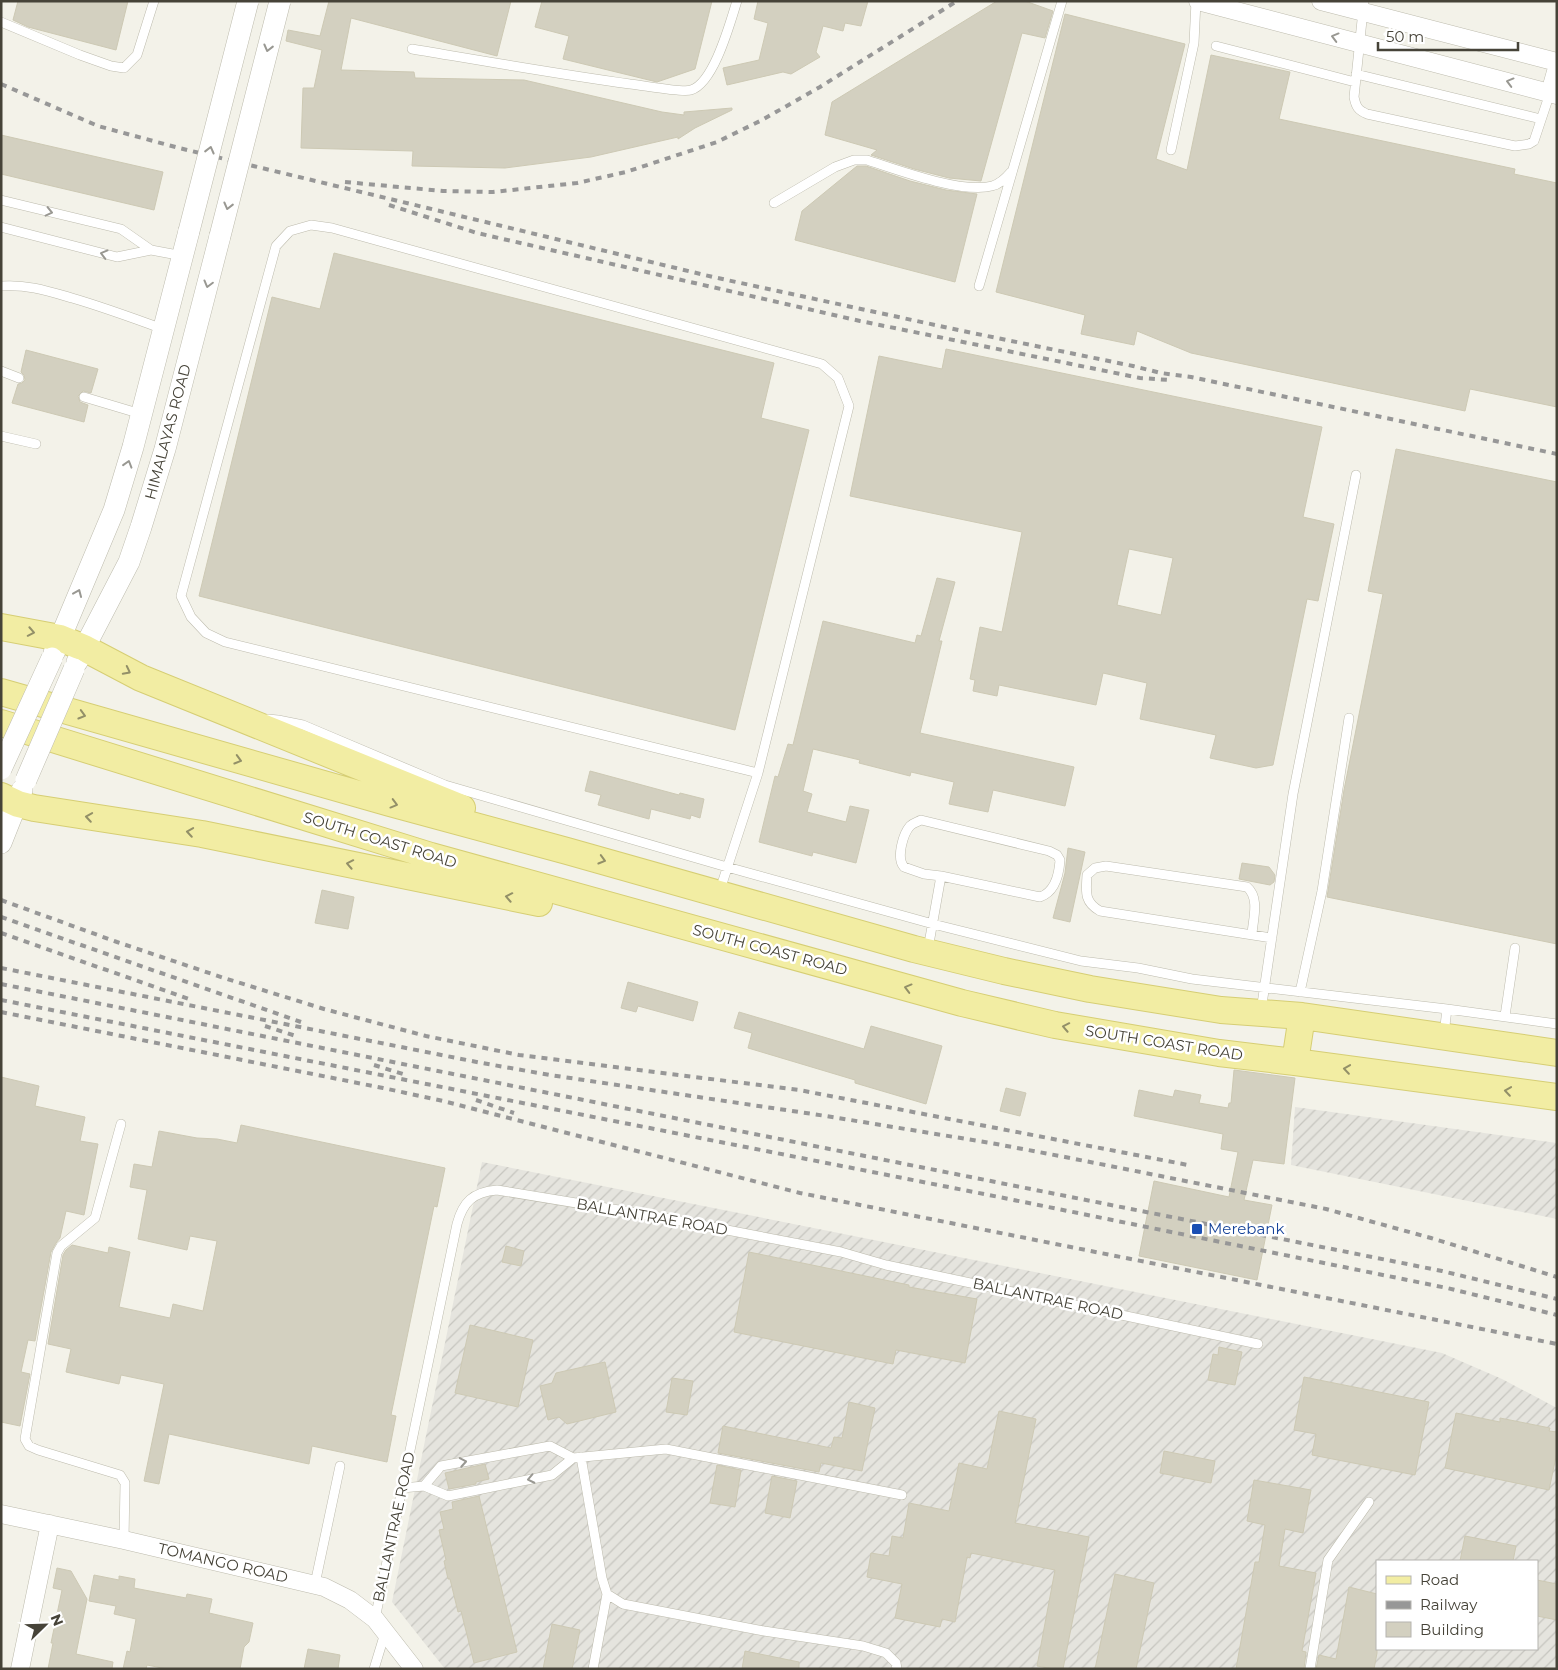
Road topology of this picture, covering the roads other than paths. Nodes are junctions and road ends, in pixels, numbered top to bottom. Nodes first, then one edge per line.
1 (154, 1) edge
2 (248, 1) edge
3 (280, 1) edge
4 (737, 1) edge
5 (1062, 1) edge
6 (1197, 1) edge
7 (1321, 1) edge
8 (1364, 7) edge
9 (1, 22) edge
10 (1360, 43) junction
11 (1216, 46) dead end
12 (412, 49) dead end
13 (1557, 62) edge
14 (1557, 68) edge
15 (1356, 78) junction
16 (1553, 94) edge
17 (1541, 119) junction
18 (1171, 150) dead end
19 (1013, 170) junction
20 (1, 200) edge
21 (774, 203) dead end
22 (1, 227) edge
23 (151, 250) junction
24 (183, 256) junction
25 (1, 286) edge
26 (979, 286) dead end
27 (164, 329) junction
28 (1, 371) edge
29 (19, 378) dead end
30 (84, 398) dead end
31 (142, 414) junction
32 (1, 436) edge
33 (36, 444) dead end
34 (1356, 475) dead end
35 (1, 627) edge
36 (56, 648) junction
37 (79, 659) junction
38 (1, 692) edge
39 (242, 718) junction
40 (1349, 718) dead end
41 (1, 723) edge
42 (1, 769) edge
43 (758, 773) junction
44 (15, 793) edge
45 (1, 843) edge
46 (567, 851) junction
47 (726, 867) junction
48 (942, 876) junction
49 (719, 893) junction
50 (592, 901) junction
51 (806, 918) junction
52 (933, 924) junction
53 (1252, 934) junction
54 (1272, 938) junction
55 (1515, 948) dead end
56 (928, 952) junction
57 (798, 958) junction
58 (1263, 1000) junction
59 (1301, 1004) junction
60 (1447, 1009) junction
61 (1505, 1016) junction
62 (1557, 1024) edge
63 (1444, 1037) junction
64 (1557, 1053) edge
65 (1295, 1062) junction
66 (1557, 1098) edge
67 (121, 1124) dead end
68 (1258, 1344) dead end
69 (577, 1457) junction
70 (340, 1466) dead end
71 (424, 1486) junction
72 (402, 1488) junction
73 (902, 1495) dead end
74 (1369, 1502) dead end
75 (1, 1514) edge
76 (50, 1524) junction
77 (124, 1540) junction
78 (315, 1584) junction
79 (606, 1594) junction
80 (380, 1626) junction
81 (20, 1669) edge
82 (374, 1669) edge
83 (414, 1669) edge
84 (593, 1669) edge
85 (898, 1669) edge
86 (1310, 1669) edge

1 - 9 lane
24 -> 2 street, HIMALAYAS ROAD, bridge
3 -> 37 street, HIMALAYAS ROAD, bridge
4 - 12 lane
5 - 19 lane
10 -> 6 street
6 - 18 lane
7 - 8 street
8 - 10 lane
8 - 13 street
10 - 15 lane
16 -> 10 street
11 - 15 lane
14 - 16 street
15 - 17 lane
15 - 17 lane
16 - 17 lane
19 - 21 lane
19 - 26 lane
20 -> 23 lane
23 -> 22 lane
23 - 24 lane
24 - 27 street, HIMALAYAS ROAD
25 - 27 lane
27 - 31 street, HIMALAYAS ROAD
28 - 29 lane
30 - 31 lane
36 -> 31 street, HIMALAYAS ROAD
32 - 33 lane
34 - 54 lane
35 -> 36 main road
36 - 37 main road
36 - 42 street, HIMALAYAS ROAD, bridge
37 -> 39 main road
37 - 44 street, HIMALAYAS ROAD, bridge
38 -> 46 main road
39 - 46 main road
39 - 47 lane
40 - 59 lane
41 - 50 main road, SOUTH COAST ROAD
43 - 43 lane
43 - 47 lane
44 - 45 street, HIMALAYAS ROAD
50 -> 44 main road
46 -> 49 main road
47 - 49 lane
47 - 52 lane
48 - 48 lane
48 - 52 lane
49 - 51 main road
50 - 57 main road, SOUTH COAST ROAD
51 - 56 main road
51 - 57 main road
52 - 56 lane
52 - 58 lane
53 - 53 lane
53 - 54 lane
54 - 58 lane
55 - 61 lane
56 - 58 main road
65 -> 57 main road, SOUTH COAST ROAD
58 - 59 main road
59 - 60 lane
59 - 63 main road
59 - 65 main road
60 - 61 lane
60 - 63 lane
61 - 62 lane
63 - 64 main road
66 -> 65 main road, SOUTH COAST ROAD
67 - 77 lane
68 - 72 lane, BALLANTRAE ROAD
69 -> 71 lane
71 -> 69 lane
69 - 73 lane
69 - 79 lane
70 - 78 lane
71 - 72 lane
72 - 80 lane, BALLANTRAE ROAD
74 - 86 lane
75 - 76 street, TOMANGO ROAD
76 - 77 street, TOMANGO ROAD
76 - 81 street
77 - 78 street, TOMANGO ROAD
78 - 80 street, TOMANGO ROAD
79 - 84 lane
79 - 85 lane
80 - 82 lane, BALLANTRAE ROAD
80 - 83 street, TOMANGO ROAD

